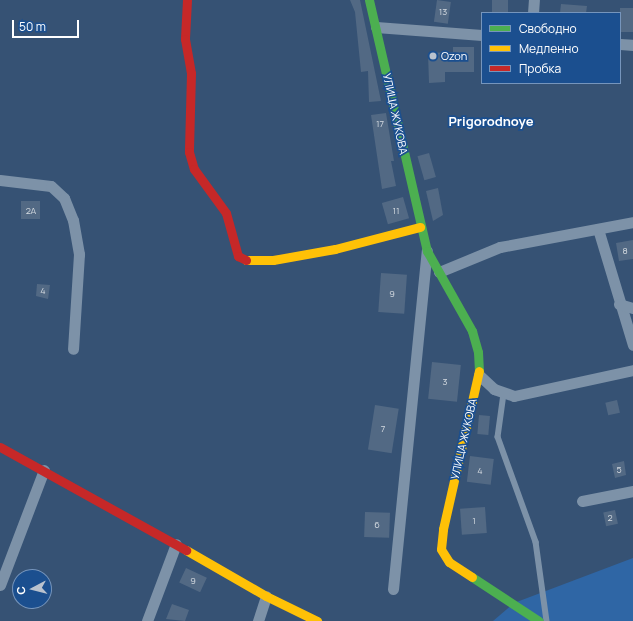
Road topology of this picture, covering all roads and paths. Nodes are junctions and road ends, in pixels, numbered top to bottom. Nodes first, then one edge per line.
1 (187, 0) edge
2 (369, 0) edge
3 (534, 0) edge
4 (533, 12) edge
5 (376, 27) junction
6 (481, 34) edge
7 (621, 44) edge
8 (633, 45) edge
9 (0, 180) edge
10 (633, 222) edge
11 (420, 227) junction
12 (598, 229) junction
13 (427, 251) junction
14 (439, 272) junction
15 (619, 304) junction
16 (633, 308) edge
17 (633, 345) edge
18 (73, 349) dead end
19 (633, 370) edge
20 (479, 375) junction
21 (504, 394) junction
22 (0, 447) edge
23 (44, 470) junction
24 (633, 490) edge
25 (582, 500) dead end
26 (176, 544) junction
27 (0, 585) edge
28 (393, 589) dead end
29 (266, 596) junction
30 (147, 621) edge
31 (258, 621) edge
32 (317, 621) edge
33 (539, 621) edge
34 (547, 621) edge

1 - 11 street
2 - 5 street, УЛИЦА ЖУКОВА
3 - 4 street
5 - 6 street
5 - 11 street, УЛИЦА ЖУКОВА
7 - 8 street
9 - 18 street
10 - 12 street
11 - 13 street, УЛИЦА ЖУКОВА
12 - 14 street
12 - 15 street
13 - 14 street, УЛИЦА ЖУКОВА
13 - 28 street, УЛИЦА ЖУКОВА
14 - 20 street, УЛИЦА ЖУКОВА
15 - 16 street
15 - 17 street
19 - 21 street
20 - 21 street
20 - 33 street, УЛИЦА ЖУКОВА
21 - 34 lane
22 - 23 street
23 - 26 street
23 - 27 street
24 - 25 street
26 - 29 street
26 - 30 street
29 - 31 street
29 - 32 street

